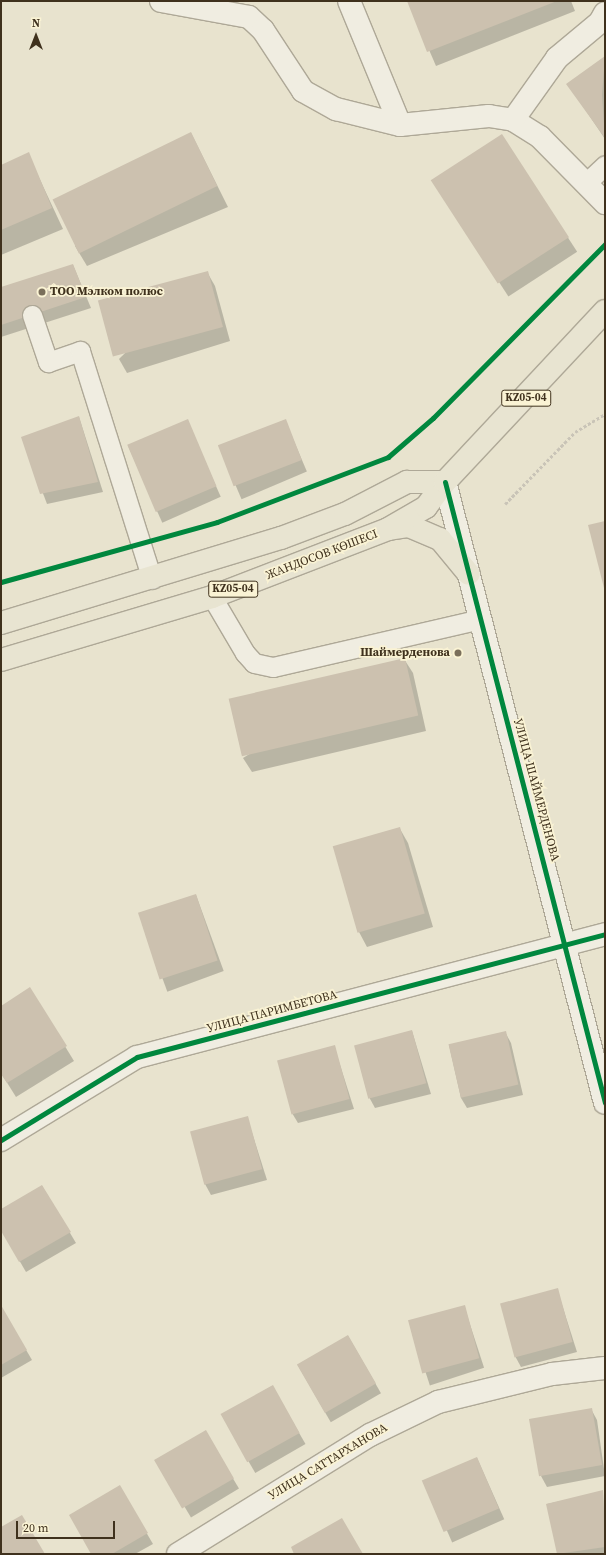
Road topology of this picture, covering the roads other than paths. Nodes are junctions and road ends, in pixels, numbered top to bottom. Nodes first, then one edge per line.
1 (161, 1) edge
2 (349, 1) edge
3 (605, 13) edge
4 (513, 120) junction
5 (400, 125) junction
6 (605, 165) edge
7 (586, 183) junction
8 (605, 203) edge
9 (605, 311) edge
10 (32, 315) dead end
11 (445, 482) junction
12 (388, 529) junction
13 (469, 574) junction
14 (152, 579) junction
15 (212, 597) junction
16 (481, 619) junction
17 (1, 622) edge
18 (1, 660) edge
19 (605, 934) edge
20 (566, 946) junction
21 (605, 1103) edge
22 (1, 1140) edge
23 (605, 1368) edge
24 (178, 1554) edge

1 - 5 street
2 - 5 street
3 - 4 street
4 - 5 street
4 - 7 street
6 - 7 lane
7 - 8 street
9 - 11 main road, ЖАНДОСОВ КӨШЕСІ / KZ05-04
10 - 14 lane
11 - 12 main road, ЖАНДОСОВ КӨШЕСІ / KZ05-04
11 - 13 street, УЛИЦА ШАЙМЕРДЕНОВА
11 - 14 main road, KZ05-04
12 - 13 main road
12 - 15 main road, ЖАНДОСОВ КӨШЕСІ / KZ05-04
13 - 16 street, УЛИЦА ШАЙМЕРДЕНОВА
14 - 17 main road, KZ05-04
15 - 16 lane
15 - 18 main road, ЖАНДОСОВ КӨШЕСІ / KZ05-04
16 - 20 street, УЛИЦА ШАЙМЕРДЕНОВА
19 - 20 street, УЛИЦА ПАРИМБЕТОВА
20 - 21 street, УЛИЦА ШАЙМЕРДЕНОВА
20 - 22 street, УЛИЦА ПАРИМБЕТОВА
23 - 24 street, УЛИЦА САТТАРХАНОВА

